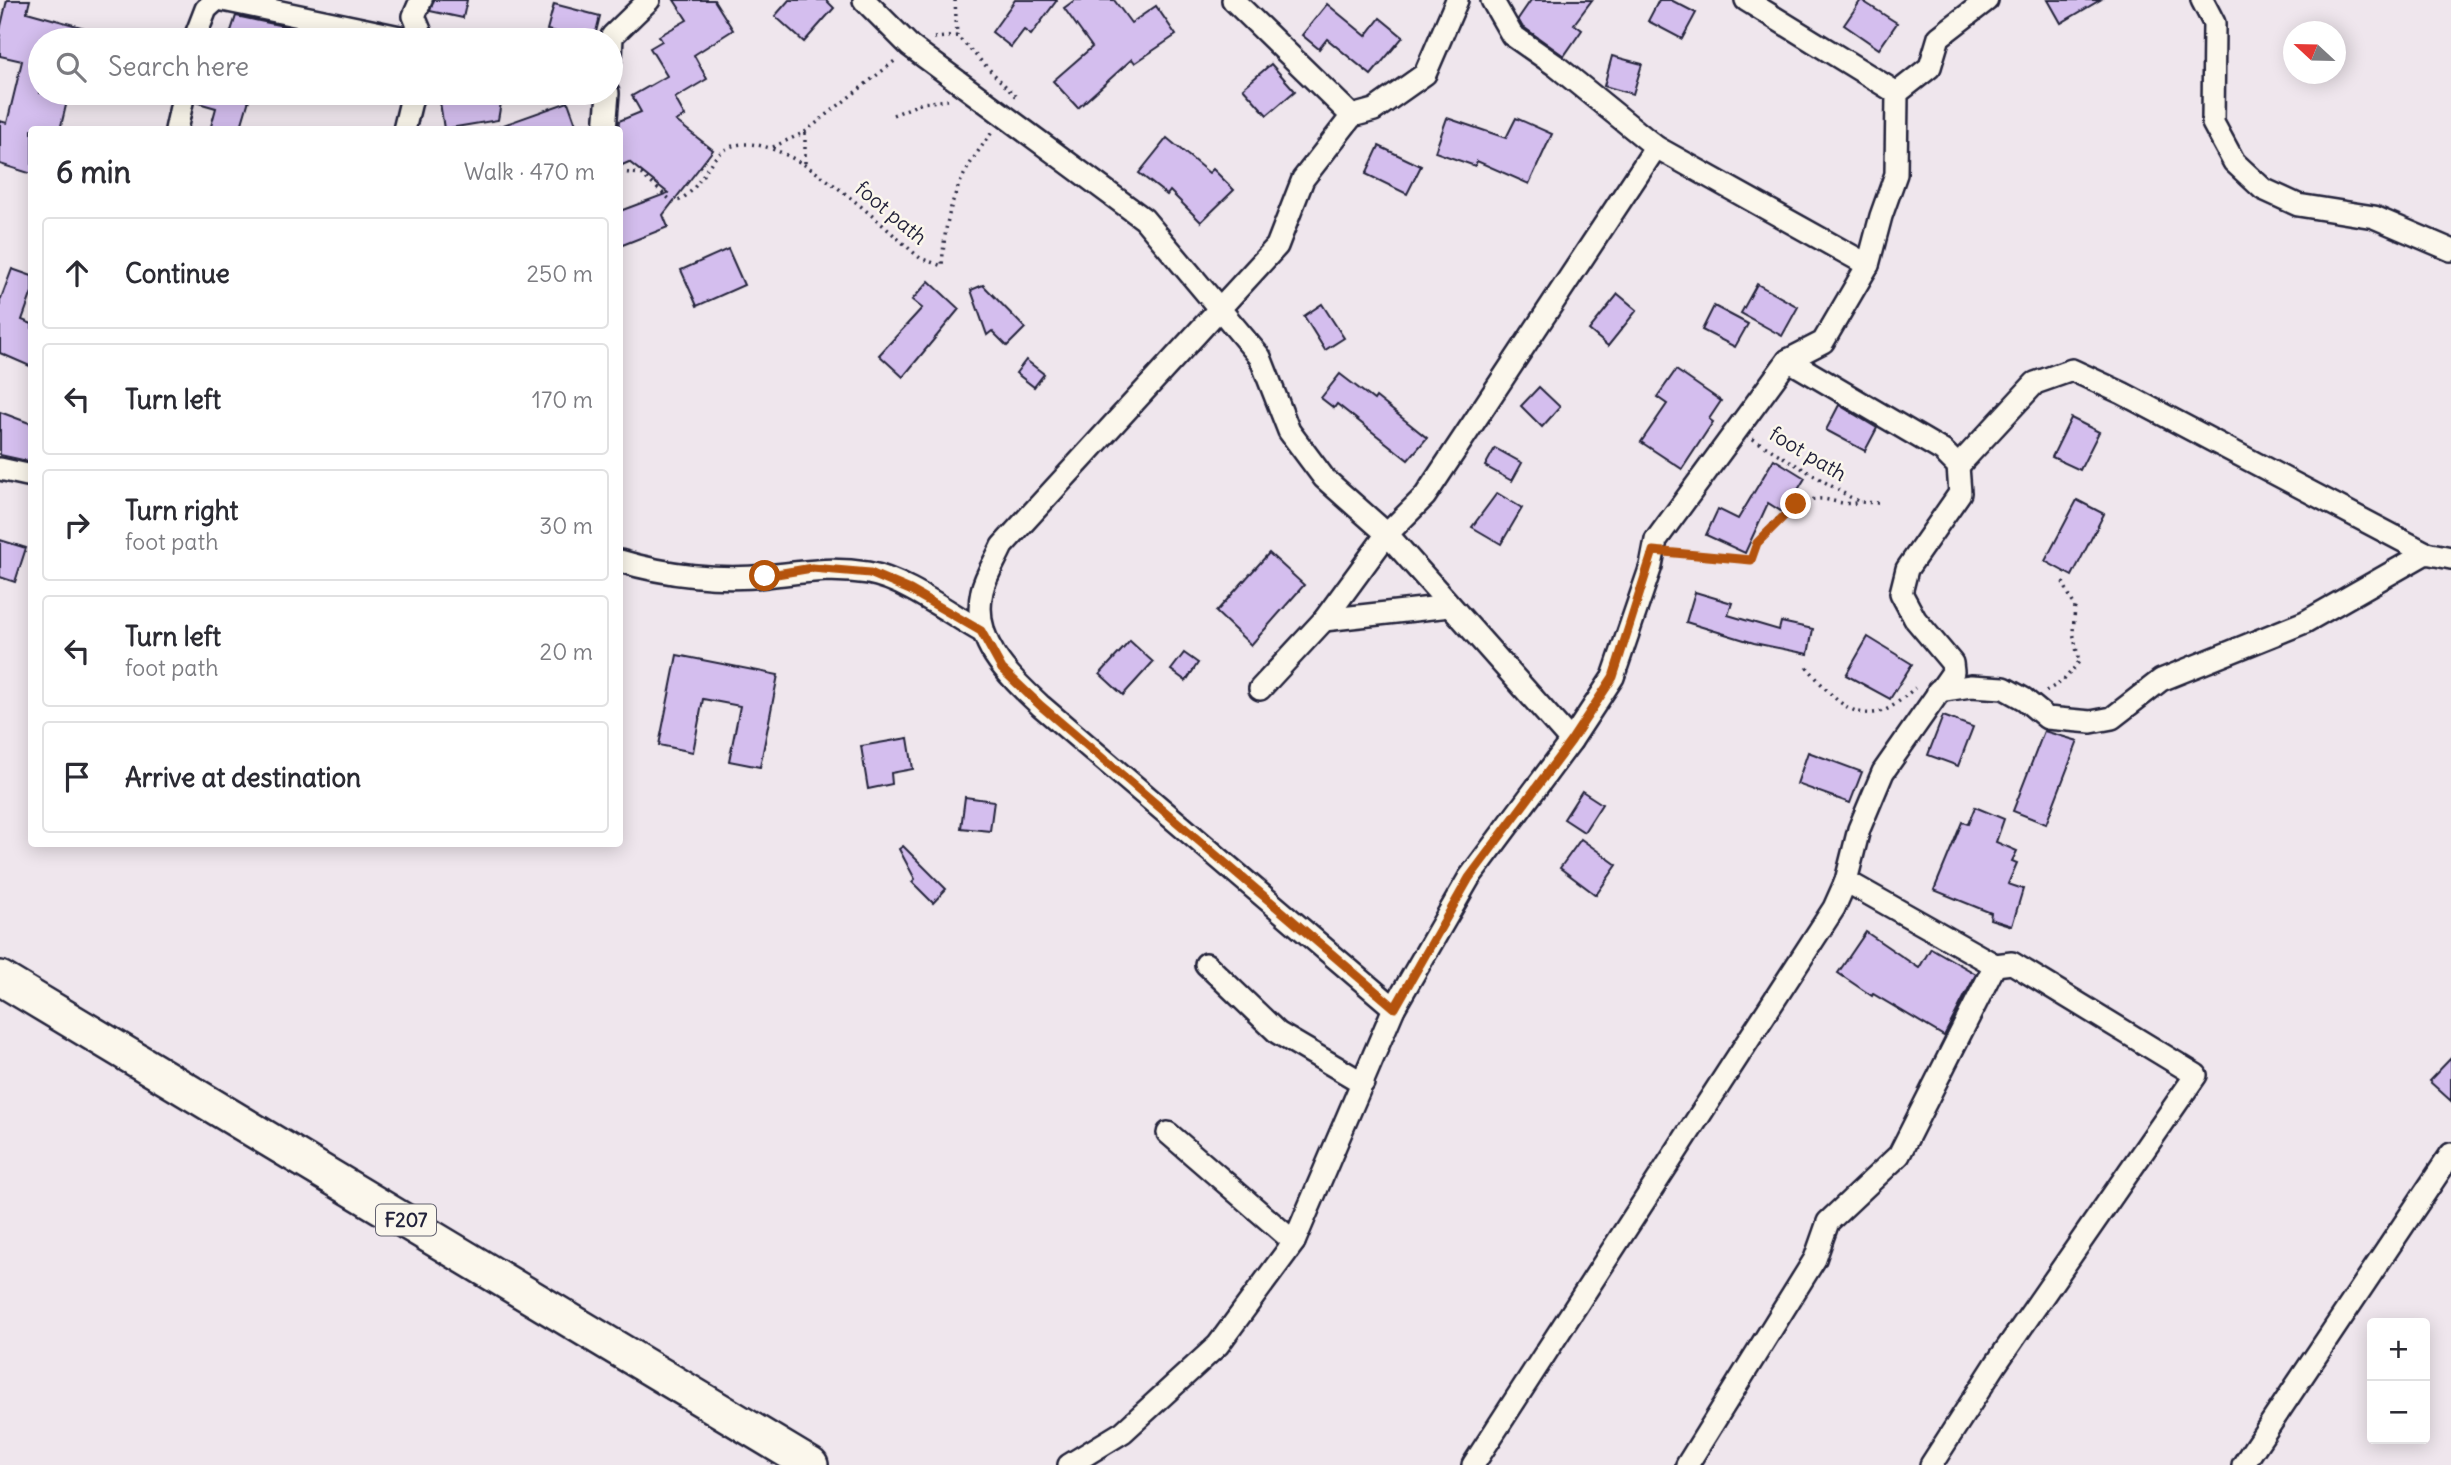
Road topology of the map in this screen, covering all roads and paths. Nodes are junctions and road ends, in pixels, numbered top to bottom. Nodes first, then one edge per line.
1 (216, 0) edge
2 (223, 0) edge
3 (421, 0) edge
4 (649, 0) edge
5 (864, 0) edge
6 (955, 0) edge
7 (1233, 0) edge
8 (1457, 0) edge
9 (1492, 0) edge
10 (1746, 0) edge
11 (1987, 0) edge
12 (2202, 0) edge
13 (199, 28) edge
14 (357, 28) edge
15 (419, 28) edge
16 (620, 28) edge
17 (957, 36) junction
18 (910, 46) junction
19 (1897, 93) junction
20 (181, 105) edge
21 (410, 105) edge
22 (607, 105) edge
23 (1006, 116) junction
24 (1352, 116) junction
25 (177, 126) edge
26 (405, 126) edge
27 (605, 126) edge
28 (804, 132) junction
29 (773, 147) junction
30 (1656, 147) junction
31 (805, 163) junction
32 (623, 172) edge
33 (2451, 250) edge
34 (1868, 265) junction
35 (1219, 312) junction
36 (1788, 360) junction
37 (1739, 430) junction
38 (1958, 466) junction
39 (0, 468) edge
40 (28, 475) edge
41 (1861, 502) junction
42 (1880, 503) dead end
43 (1387, 534) junction
44 (1653, 551) junction
45 (2426, 553) junction
46 (2451, 558) edge
47 (623, 562) edge
48 (1450, 606) junction
49 (1324, 620) junction
50 (981, 631) junction
51 (1260, 689) dead end
52 (1938, 691) junction
53 (1571, 741) junction
54 (1846, 881) junction
55 (1206, 964) dead end
56 (1995, 965) junction
57 (0, 978) edge
58 (0, 999) edge
59 (40, 1002) junction
60 (1395, 1008) junction
61 (1363, 1083) junction
62 (1168, 1132) dead end
63 (2451, 1154) edge
64 (1294, 1242) junction
65 (811, 1465) edge
66 (1069, 1465) edge
67 (1473, 1465) edge
68 (1687, 1465) edge
69 (1931, 1465) edge
70 (2243, 1465) edge

1 - 13 street
2 - 14 street
3 - 15 street
4 - 16 street
5 - 18 street
6 - 17 path
7 - 24 street
8 - 24 street
9 - 30 street
10 - 19 street
11 - 19 street
12 - 33 street
17 - 18 path, foot path
17 - 23 path
18 - 23 street
18 - 28 path, foot path
19 - 34 street
20 - 25 street
21 - 26 street
22 - 27 street
23 - 31 path, foot path
23 - 35 street
24 - 35 street
28 - 29 path, foot path
28 - 31 path
29 - 31 path, foot path
29 - 32 path, foot path
30 - 34 street
30 - 43 street
34 - 36 street
35 - 43 street
35 - 50 street
36 - 37 street
36 - 38 street
37 - 41 path, foot path
37 - 44 street
38 - 45 street
38 - 52 street
39 - 40 street
41 - 42 path, foot path
41 - 44 path, foot path
43 - 48 street
43 - 49 street
44 - 53 street
45 - 46 street
45 - 52 street
47 - 50 street
48 - 49 street
48 - 53 street
49 - 51 street
50 - 60 street
52 - 54 street
53 - 60 street
54 - 56 street
54 - 67 street
55 - 61 street
56 - 68 street
56 - 69 street
57 - 59 main road, F207
58 - 59 street
59 - 65 main road, F207
60 - 61 street
61 - 64 street
62 - 64 street
63 - 70 street
64 - 66 street

